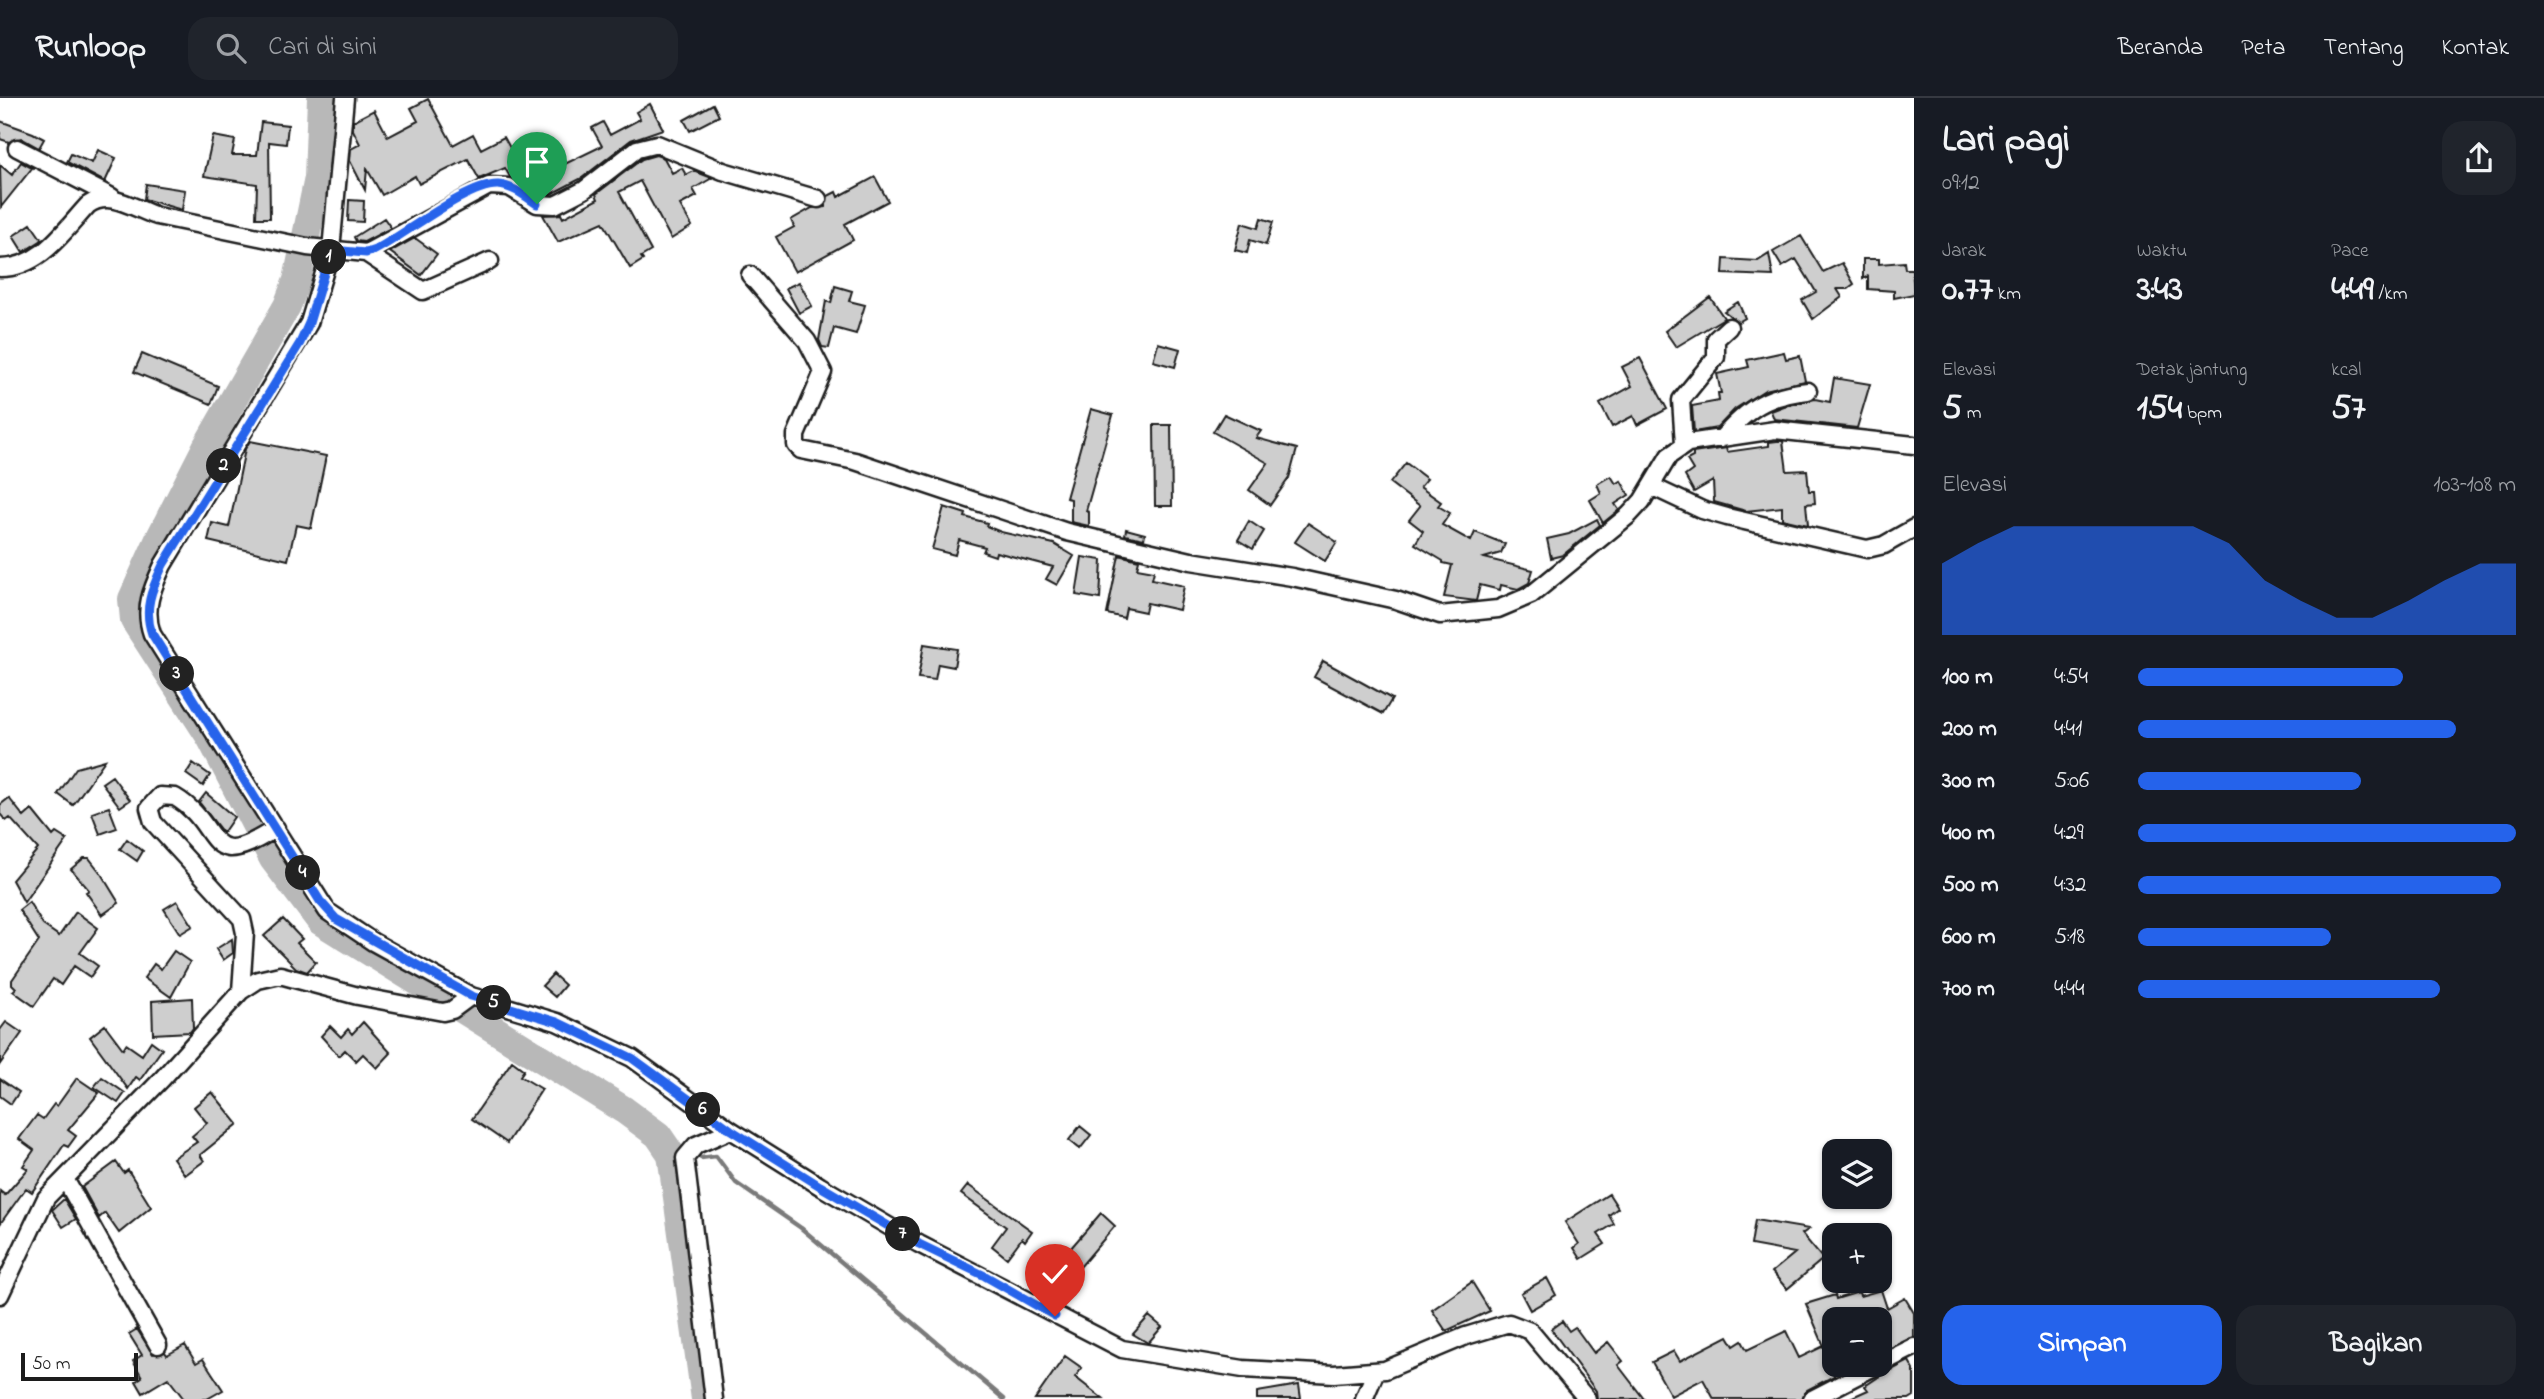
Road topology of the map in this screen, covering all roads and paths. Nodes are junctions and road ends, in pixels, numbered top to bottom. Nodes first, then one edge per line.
1 (345, 98) edge
2 (18, 148) dead end
3 (112, 197) junction
4 (818, 199) dead end
5 (331, 250) junction
6 (366, 253) junction
7 (490, 261) dead end
8 (0, 268) edge
9 (750, 275) dead end
10 (1729, 327) dead end
11 (1808, 391) dead end
12 (1721, 439) junction
13 (1684, 444) junction
14 (1914, 445) edge
15 (1651, 486) junction
16 (1914, 528) edge
17 (266, 834) junction
18 (241, 990) junction
19 (461, 1003) junction
20 (731, 1130) junction
21 (65, 1179) junction
22 (0, 1295) edge
23 (158, 1345) dead end
24 (1914, 1347) edge
25 (1892, 1358) edge
26 (1376, 1371) junction
27 (1855, 1377) edge
28 (714, 1399) edge
29 (1364, 1399) edge
30 (1587, 1399) edge
31 (1812, 1399) edge

1 - 5 street
2 - 3 street
3 - 5 street
3 - 8 street
4 - 6 street
5 - 6 street
5 - 17 street
6 - 7 street
9 - 15 street
10 - 13 street
11 - 12 street
12 - 13 street
12 - 14 street
13 - 15 street
15 - 16 street
17 - 18 street
17 - 19 street
18 - 19 street
18 - 21 street
19 - 20 street
20 - 26 street
20 - 28 street
21 - 22 street
21 - 23 street
24 - 25 street
26 - 29 street
26 - 30 street
27 - 31 street

